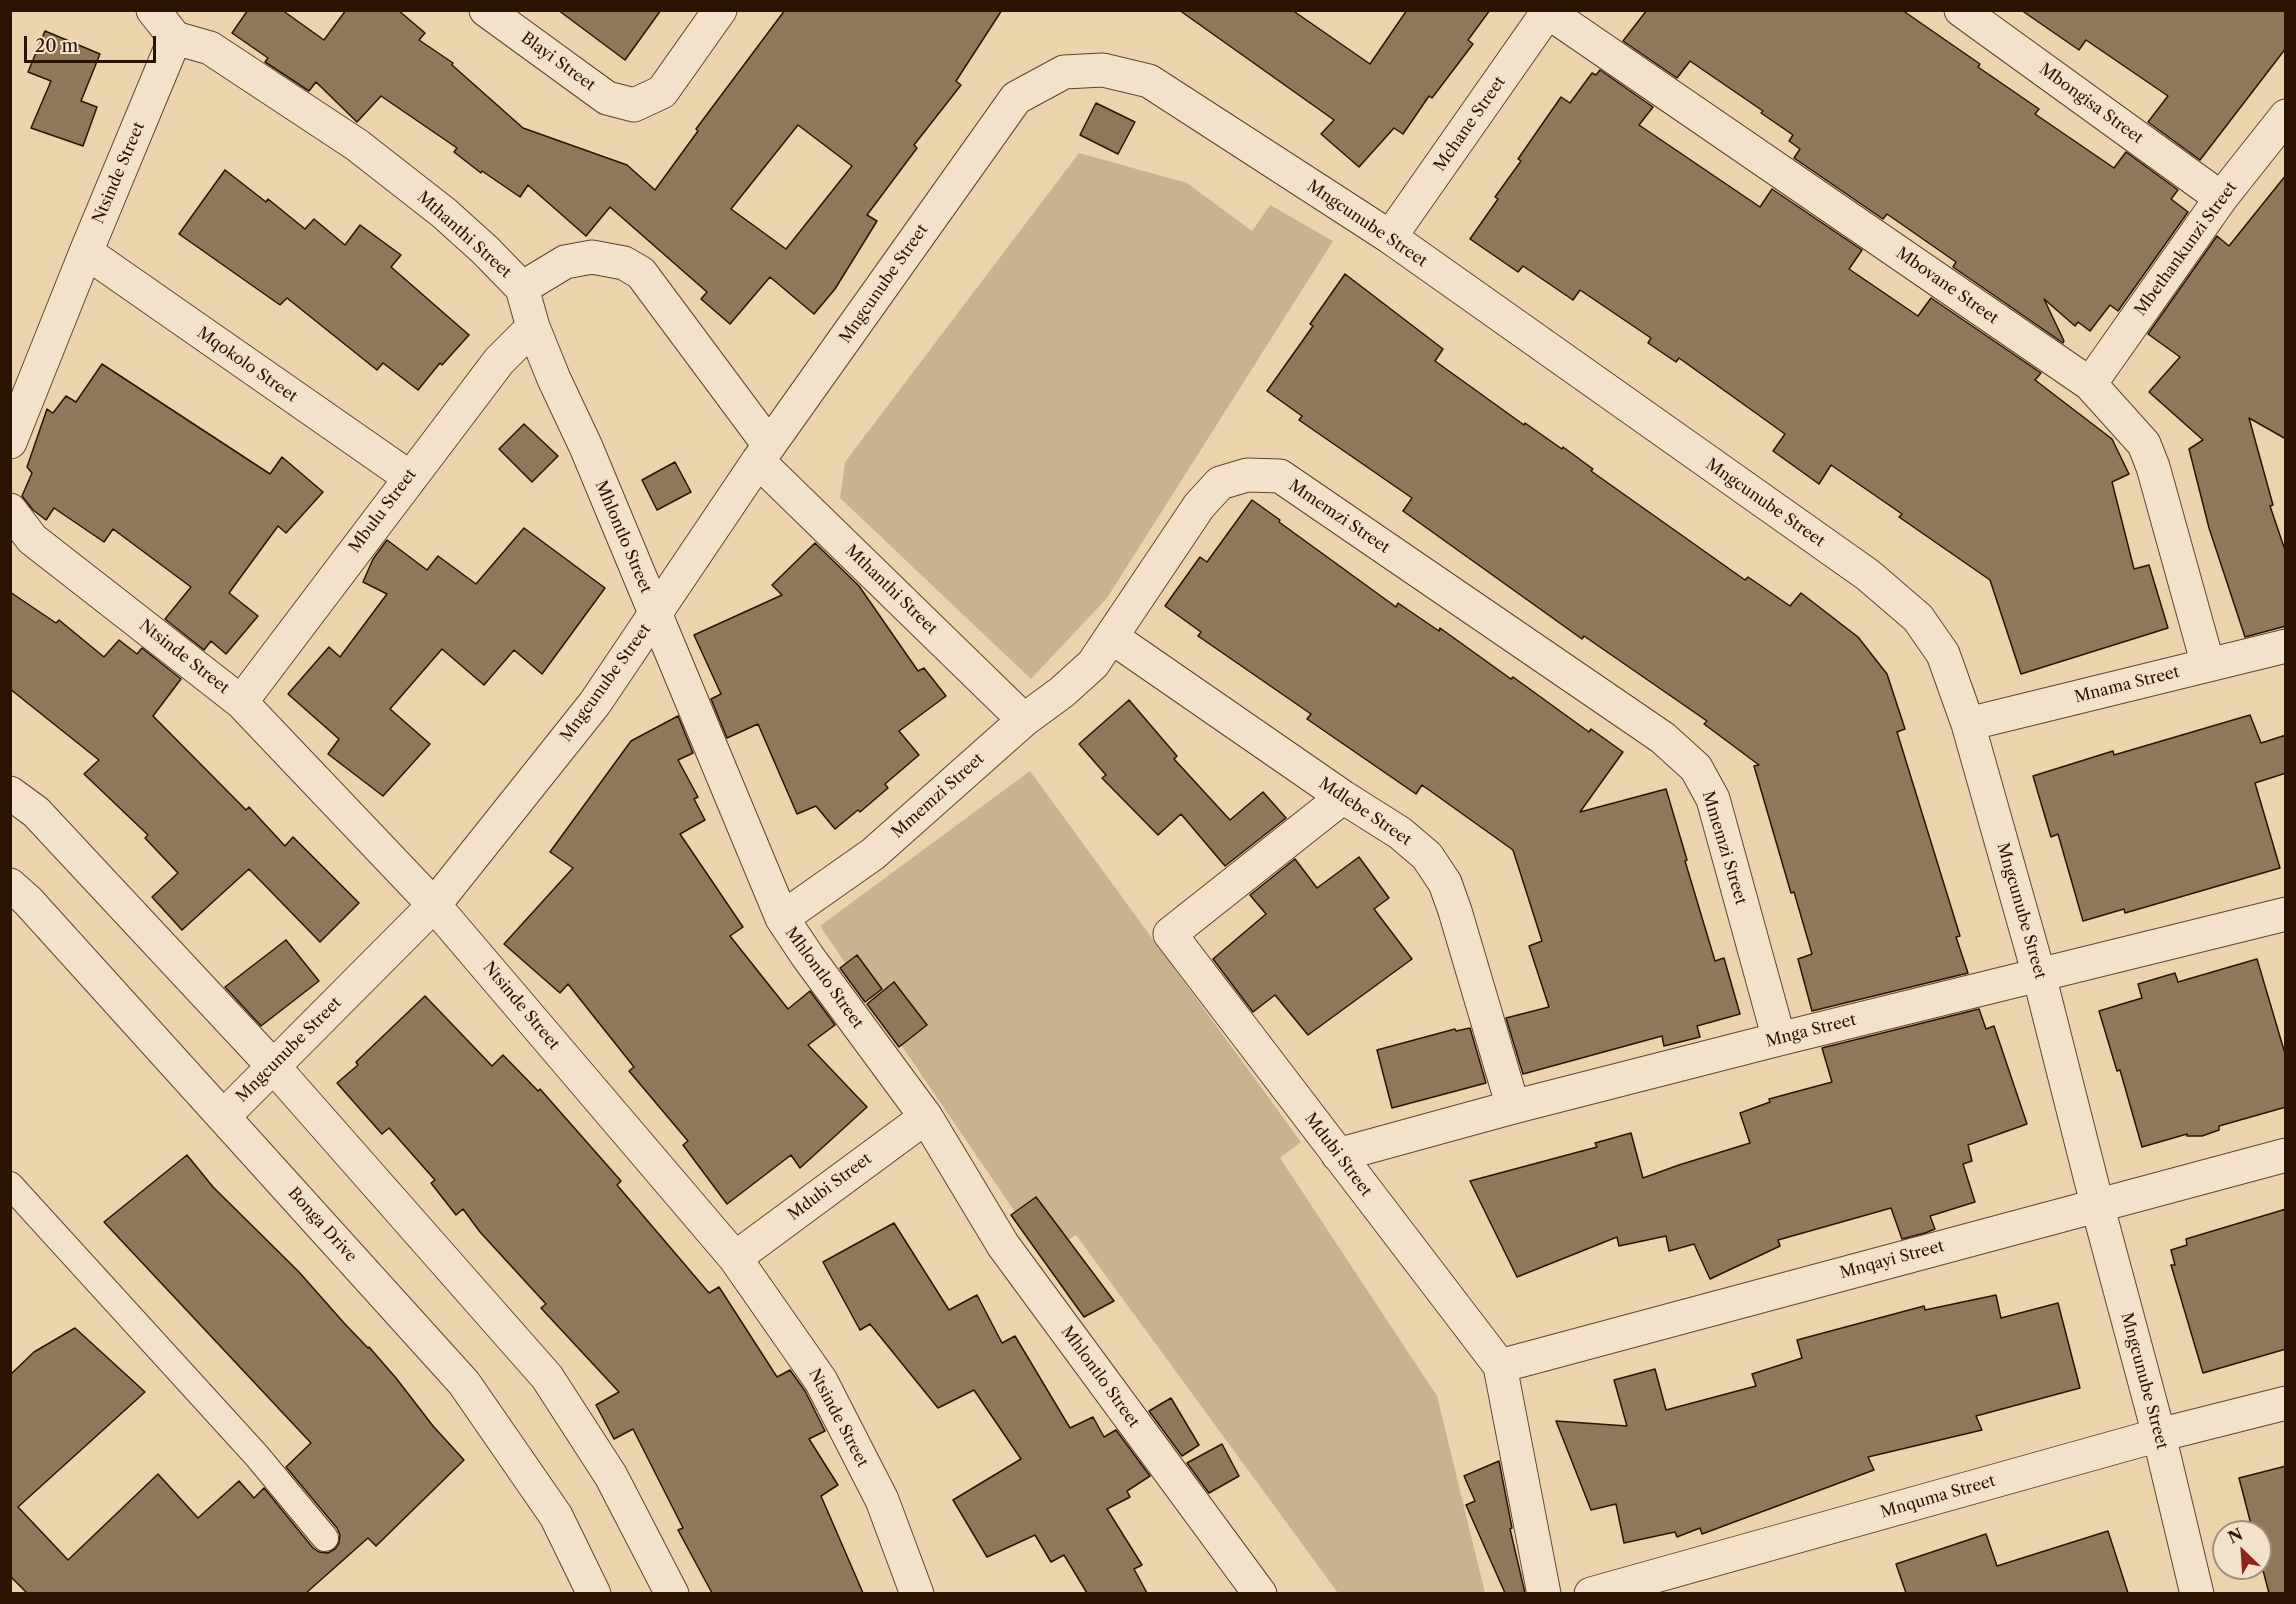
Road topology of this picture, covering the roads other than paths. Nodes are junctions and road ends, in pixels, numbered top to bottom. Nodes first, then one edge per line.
1 (153, 10) edge
2 (486, 10) edge
3 (720, 10) edge
4 (1961, 10) edge
5 (1549, 11) edge
6 (175, 38) junction
7 (2286, 116) edge
8 (2221, 198) junction
9 (1390, 237) junction
10 (86, 252) junction
11 (522, 288) junction
12 (533, 327) junction
13 (2090, 384) junction
14 (10, 442) edge
15 (764, 453) junction
16 (409, 477) junction
17 (10, 510) edge
18 (655, 613) junction
19 (1113, 638) junction
20 (2286, 646) edge
21 (2208, 665) junction
22 (241, 702) junction
23 (1024, 720) junction
24 (1968, 724) junction
25 (10, 794) edge
26 (1343, 796) junction
27 (10, 885) edge
28 (434, 905) junction
29 (2286, 914) edge
30 (782, 918) junction
31 (2039, 975) junction
32 (1779, 1039) junction
33 (273, 1066) junction
34 (1513, 1107) junction
35 (224, 1116) junction
36 (926, 1117) junction
37 (1338, 1155) junction
38 (2286, 1155) edge
39 (10, 1185) edge
40 (2097, 1204) junction
41 (735, 1258) junction
42 (1500, 1366) junction
43 (2286, 1403) edge
44 (2158, 1435) junction
45 (325, 1538) dead end
46 (594, 1593) edge
47 (672, 1593) edge
48 (917, 1593) edge
49 (1260, 1593) edge
50 (1544, 1593) edge
51 (1591, 1593) edge
52 (2197, 1593) edge

1 - 6 street
2 - 3 street, Blayi Street
4 - 8 street, Mbongisa Street
5 - 9 street, Mchane Street
5 - 13 street, Mbovane Street
6 - 10 street, Ntsinde Street
6 - 11 street, Mthanthi Street
7 - 8 street, Mbethankunzi Street
8 - 13 street, Mbethankunzi Street
9 - 15 street, Mngcunube Street
9 - 24 street, Mngcunube Street
10 - 14 street, Ntsinde Street
10 - 16 street, Mqokolo Street
11 - 12 street, Mhlontlo Street
11 - 15 street, Mthanthi Street
12 - 16 street, Mbulu Street
12 - 18 street, Mhlontlo Street
13 - 21 street, Mbovane Street
15 - 18 street, Mngcunube Street
15 - 23 street, Mthanthi Street
16 - 22 street, Mbulu Street
17 - 22 street, Ntsinde Street
18 - 28 street, Mngcunube Street
18 - 30 street, Mhlontlo Street
19 - 23 street, Mmemzi Street
19 - 26 street, Mdlebe Street
19 - 32 street, Mmemzi Street
20 - 21 street, Mnama Street
21 - 24 street, Mnama Street
22 - 28 street, Ntsinde Street
23 - 30 street, Mmemzi Street
24 - 31 street, Mngcunube Street
25 - 33 street
26 - 34 street, Mdlebe Street
26 - 37 street, Mdubi Street
27 - 35 street, Bonga Drive
28 - 33 street, Mngcunube Street
28 - 41 street, Ntsinde Street
29 - 31 street, Mnga Street
30 - 36 street, Mhlontlo Street
31 - 32 street, Mnga Street
31 - 40 street, Mngcunube Street
32 - 34 street, Mnga Street
33 - 35 street, Mngcunube Street
33 - 47 street
34 - 37 street, Mnga Street
35 - 46 street, Bonga Drive
36 - 41 street, Mdubi Street
36 - 49 street, Mhlontlo Street
37 - 42 street, Mdubi Street
38 - 40 street, Mnqayi Street
39 - 45 lane
40 - 42 street, Mnqayi Street
40 - 44 street, Mngcunube Street
41 - 48 street, Ntsinde Street
42 - 50 street, Mdubi Street
43 - 44 street, Mnquma Street
44 - 51 street, Mnquma Street
44 - 52 street, Mngcunube Street

